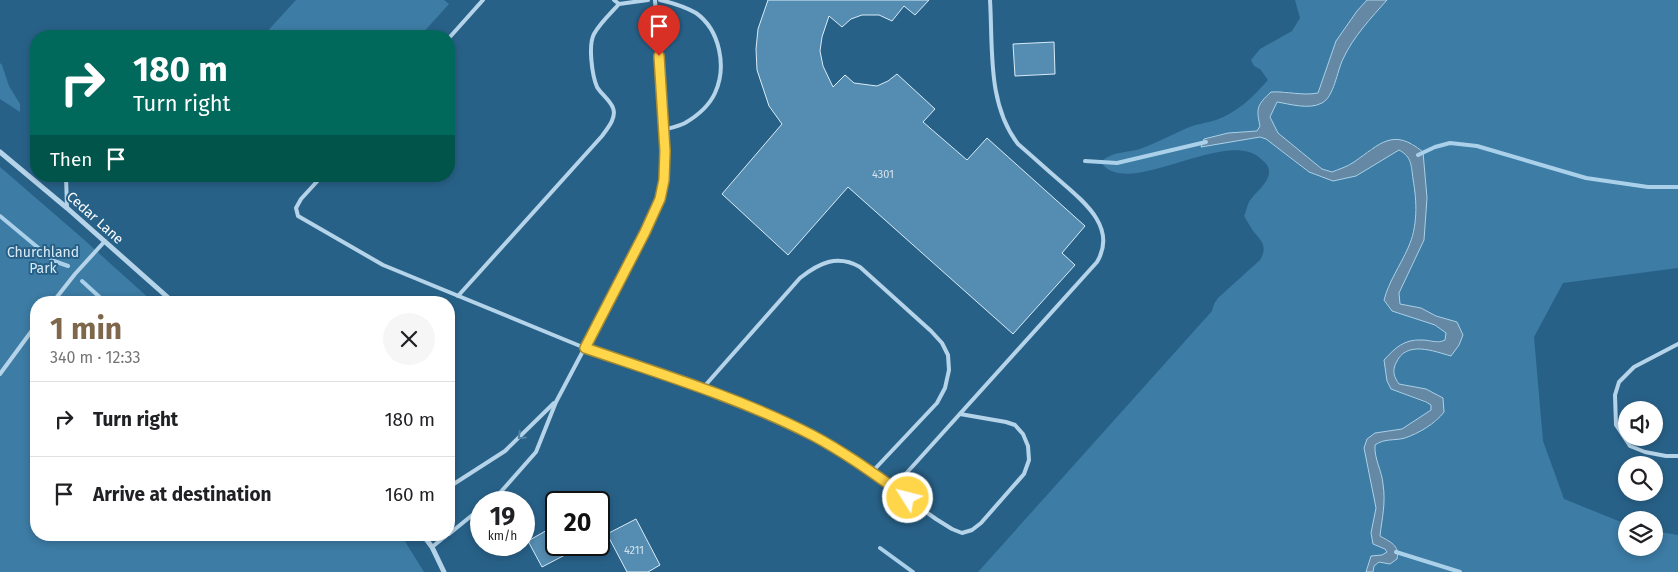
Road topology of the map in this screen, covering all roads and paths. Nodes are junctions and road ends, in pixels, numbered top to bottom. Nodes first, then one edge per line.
1 (483, 0) edge
2 (614, 0) edge
3 (648, 0) edge
4 (655, 0) edge
5 (660, 0) edge
6 (990, 0) edge
7 (619, 4) junction
8 (455, 31) edge
9 (663, 130) junction
10 (0, 152) edge
11 (30, 177) edge
12 (36, 182) edge
13 (66, 182) edge
14 (316, 182) edge
15 (67, 208) junction
16 (105, 241) junction
17 (58, 296) edge
18 (166, 296) edge
19 (458, 296) junction
20 (30, 334) edge
21 (1678, 344) edge
22 (585, 348) junction
23 (0, 374) edge
24 (702, 389) junction
25 (556, 402) junction
26 (960, 414) junction
27 (1678, 456) edge
28 (871, 472) junction
29 (455, 483) edge
30 (893, 488) junction
31 (502, 491) edge
32 (470, 517) edge
33 (455, 528) edge
34 (428, 541) edge
35 (439, 541) edge
36 (432, 547) junction
37 (444, 572) edge

1 - 8 lane
2 - 7 lane
3 - 7 lane
4 - 9 lane
5 - 9 lane
6 - 26 lane
7 - 19 lane
9 - 22 lane
10 - 11 street, Cedar Lane
12 - 15 street, Cedar Lane
13 - 15 lane
14 - 19 lane
15 - 16 street, Cedar Lane
16 - 17 lane
16 - 18 street, Cedar Lane
19 - 22 lane
20 - 23 lane
21 - 27 lane
22 - 24 lane
22 - 25 lane
24 - 28 lane
24 - 28 lane
25 -> 29 lane
25 - 31 lane
26 - 30 lane
26 - 30 lane
28 - 30 lane
32 - 33 lane
34 - 36 street
35 - 36 lane
36 - 37 street

